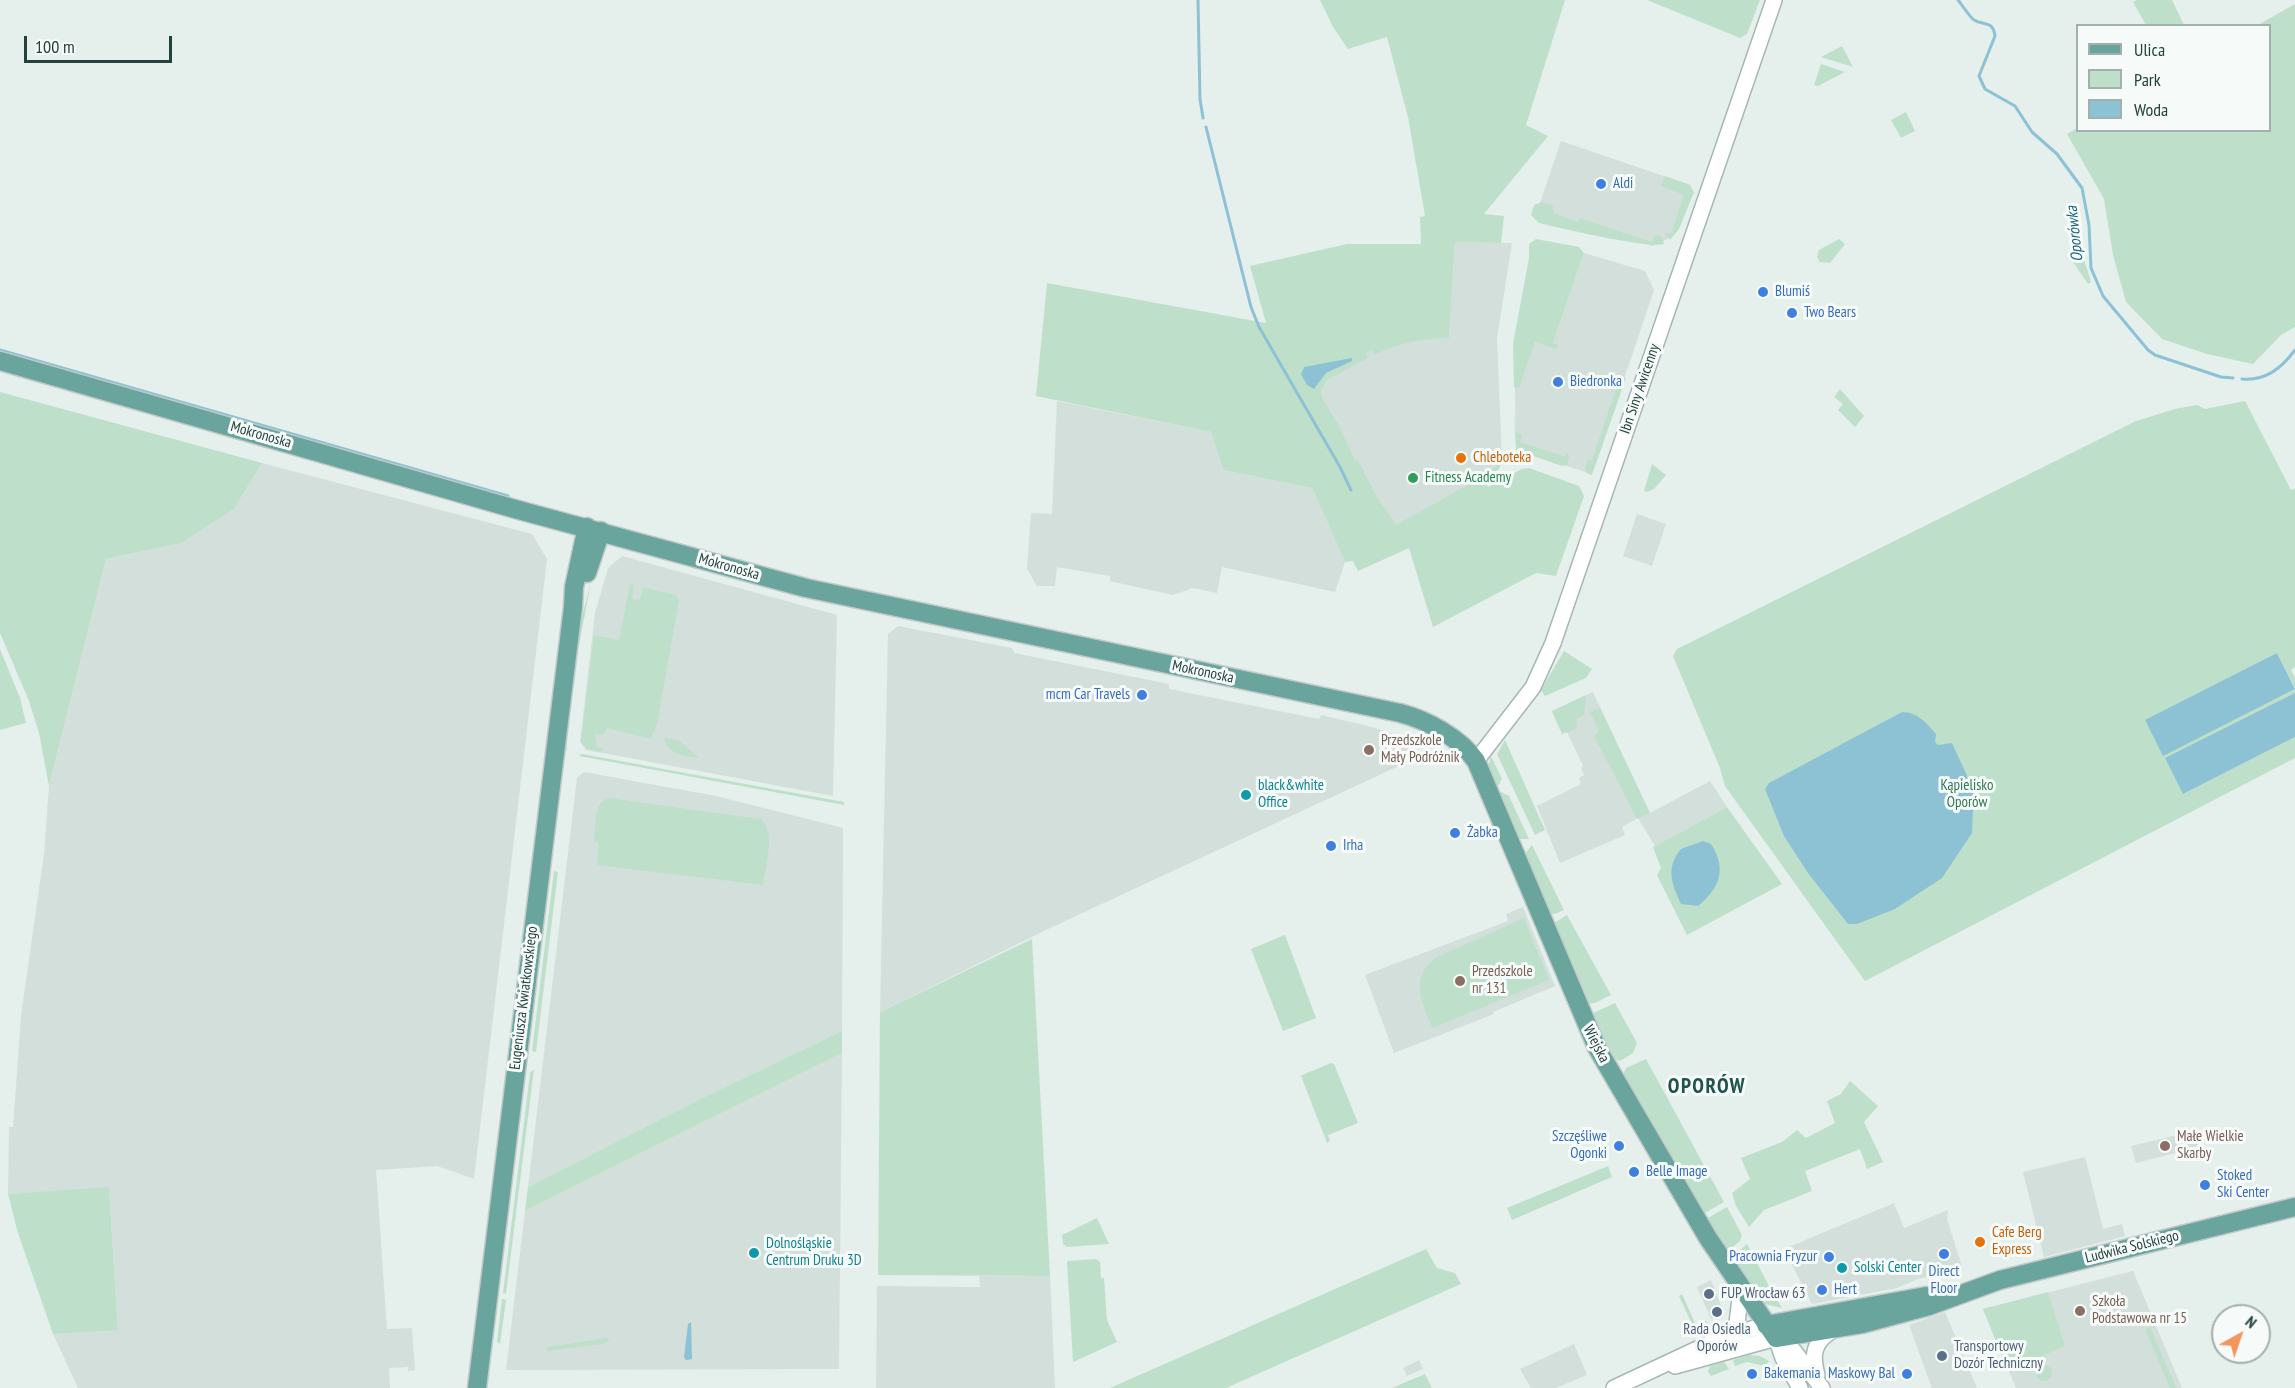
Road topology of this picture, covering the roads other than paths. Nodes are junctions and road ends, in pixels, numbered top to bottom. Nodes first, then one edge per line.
1 (1774, 0) edge
2 (0, 361) edge
3 (594, 529) junction
4 (1462, 746) joint
5 (1476, 761) junction
6 (2295, 1207) edge
7 (1970, 1289) junction
8 (1741, 1290) junction
9 (1840, 1327) junction
10 (1771, 1331) junction
11 (1727, 1336) junction
12 (1661, 1368) junction
13 (1820, 1385) edge
14 (477, 1388) edge
15 (1614, 1388) edge
16 (1800, 1388) edge

1 - 5 street, Ibn Siny Awicenny
2 - 3 main road, Mokronoska
3 - 4 main road, Mokronoska
3 - 14 main road, Eugeniusza Kwiatkowskiego
4 - 5 main road, Wiejska
5 - 8 main road, Wiejska
6 - 7 main road, Ludwika Solskiego
7 - 9 main road, Ludwika Solskiego
7 - 10 main road, Ludwika Solskiego
8 - 10 main road, Wiejska
8 - 11 street
9 - 10 main road, Ludwika Solskiego
9 - 13 street
10 - 11 street
10 - 12 street
10 - 13 street
10 - 16 street
11 - 12 street
12 - 15 street

